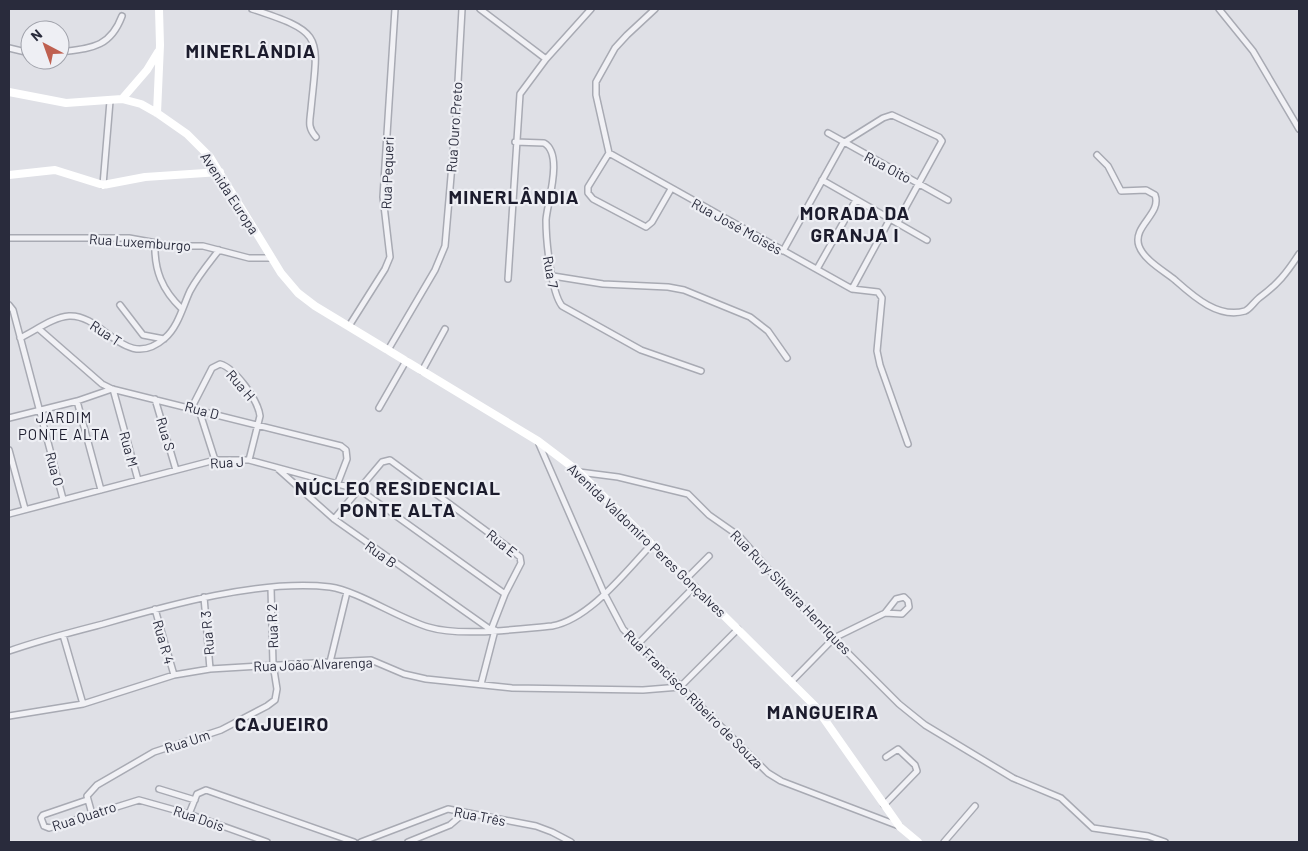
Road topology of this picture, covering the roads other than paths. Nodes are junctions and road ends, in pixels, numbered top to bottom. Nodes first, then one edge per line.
1 (159, 9) edge
2 (252, 9) edge
3 (395, 9) edge
4 (462, 9) edge
5 (480, 9) edge
6 (591, 9) edge
7 (655, 9) edge
8 (1219, 9) edge
9 (122, 16) dead end
10 (160, 45) junction
11 (70, 50) edge
12 (546, 59) junction
13 (148, 70) junction
14 (160, 73) junction
15 (9, 92) edge
16 (122, 99) junction
17 (110, 101) junction
18 (157, 113) junction
19 (1299, 129) edge
20 (828, 133) dead end
21 (316, 137) dead end
22 (515, 142) junction
23 (843, 143) junction
24 (608, 153) junction
25 (1097, 155) dead end
26 (220, 172) junction
27 (9, 175) edge
28 (822, 180) junction
29 (920, 184) junction
30 (103, 185) junction
31 (671, 189) junction
32 (856, 200) junction
33 (948, 200) dead end
34 (890, 219) junction
35 (897, 223) junction
36 (9, 238) edge
37 (927, 240) dead end
38 (155, 243) junction
39 (219, 250) junction
40 (783, 251) junction
41 (1299, 254) edge
42 (271, 258) junction
43 (817, 269) junction
44 (553, 276) junction
45 (508, 279) dead end
46 (852, 289) junction
47 (9, 305) edge
48 (120, 305) dead end
49 (315, 306) joint
50 (182, 309) junction
51 (349, 326) junction
52 (39, 328) junction
53 (445, 329) dead end
54 (20, 338) junction
55 (164, 339) junction
56 (388, 350) junction
57 (787, 358) dead end
58 (406, 361) junction
59 (422, 371) junction
60 (701, 371) dead end
61 (112, 389) junction
62 (155, 399) junction
63 (77, 401) junction
64 (192, 407) junction
65 (379, 408) dead end
66 (39, 410) junction
67 (199, 410) junction
68 (9, 418) edge
69 (258, 424) junction
70 (538, 441) junction
71 (908, 444) dead end
72 (9, 450) edge
73 (555, 453) junction
74 (215, 460) junction
75 (249, 460) junction
76 (547, 461) junction
77 (278, 469) junction
78 (176, 470) junction
79 (579, 472) junction
80 (138, 480) junction
81 (337, 485) junction
82 (101, 490) junction
83 (360, 490) junction
84 (63, 499) junction
85 (25, 509) junction
86 (9, 514) edge
87 (334, 519) junction
88 (652, 544) junction
89 (709, 556) dead end
90 (687, 578) junction
91 (695, 586) junction
92 (271, 588) junction
93 (347, 592) junction
94 (604, 593) junction
95 (505, 594) junction
96 (204, 598) junction
97 (155, 609) junction
98 (885, 613) junction
99 (739, 628) junction
100 (493, 630) junction
101 (63, 635) junction
102 (834, 638) junction
103 (638, 644) junction
104 (9, 651) edge
105 (330, 662) junction
106 (273, 664) junction
107 (210, 669) junction
108 (174, 675) junction
109 (791, 682) junction
110 (481, 684) junction
111 (680, 687) junction
112 (83, 704) junction
113 (9, 716) edge
114 (886, 757) dead end
115 (159, 789) dead end
116 (88, 800) junction
117 (194, 800) junction
118 (131, 801) joint
119 (884, 805) junction
120 (976, 806) dead end
121 (464, 813) junction
122 (92, 814) junction
123 (189, 814) junction
124 (900, 827) junction
125 (267, 842) edge
126 (354, 842) edge
127 (361, 842) edge
128 (408, 842) edge
129 (571, 842) edge
130 (918, 842) edge
131 (944, 842) edge
132 (1165, 842) edge

1 - 10 street
2 - 21 street
3 - 51 street, Rua Pequeri
4 - 56 street, Rua Ouro Preto
5 - 12 street
6 - 12 street
7 - 24 street
8 - 19 street
9 - 11 street
10 - 13 street
10 - 14 street
12 - 22 street
13 - 14 street
13 - 16 street
14 - 18 street
15 - 17 street, Avenida Europa
16 - 17 street, Avenida Europa
16 - 18 street, Avenida Europa
17 - 30 street
18 - 26 street, Avenida Europa
20 - 23 street, Rua Oito
22 - 44 street, Rua 7
22 - 45 street
23 - 28 street
23 - 29 street, Rua Oito
23 - 29 street
24 - 31 street, Rua José Moisés
24 - 31 street
25 - 41 street
26 - 30 street
26 - 42 street, Avenida Europa
27 - 30 street
28 - 32 street
28 - 40 street
29 - 33 street, Rua Oito
29 - 35 street
31 - 40 street, Rua José Moisés
32 - 34 street
32 - 43 street
34 - 35 street
34 - 46 street
35 - 37 street
36 - 38 street, Rua Luxemburgo
38 - 39 street, Rua Luxemburgo
38 - 50 street
39 - 42 street, Rua Luxemburgo
39 - 50 street
40 - 43 street, Rua José Moisés
42 - 49 street, Avenida Europa
43 - 46 street, Rua José Moisés
44 - 57 street
44 - 60 street, Rua 7
46 - 71 street, Rua José Moisés
47 - 54 street
48 - 55 street, Rua T
49 - 51 street, Avenida Valdomiro Peres Gonçalves
50 - 55 street
51 - 56 street, Avenida Valdomiro Peres Gonçalves
52 - 54 street, Rua T
52 - 55 street, Rua T
52 - 61 street, Rua D
53 - 59 street
54 - 66 street
56 - 58 street, Avenida Valdomiro Peres Gonçalves
58 - 59 street, Avenida Valdomiro Peres Gonçalves
58 - 65 street
59 - 70 street, Avenida Valdomiro Peres Gonçalves
61 - 62 street, Rua D
61 - 63 street
61 - 80 street, Rua M
62 - 64 street, Rua D
62 - 78 street, Rua S
63 - 66 street
63 - 82 street
64 - 67 street, Rua D
64 - 69 street, Rua H
66 - 68 street
66 - 84 street, Rua O
67 - 69 street, Rua D
67 - 74 street
69 - 75 street, Rua H
69 - 81 street, Rua D
70 - 73 street, Avenida Valdomiro Peres Gonçalves
70 - 76 street, Rua Francisco Ribeiro de Souza
72 - 85 street
73 - 76 street
73 - 79 street, Avenida Valdomiro Peres Gonçalves
74 - 75 street, Rua J
74 - 78 street, Rua J
75 - 77 street, Rua J
76 - 94 street, Rua Francisco Ribeiro de Souza
77 - 81 street, Rua J
77 - 87 street, Rua B
78 - 80 street, Rua J
79 - 88 street, Avenida Valdomiro Peres Gonçalves
79 - 102 street, Rua Rury Silveira Henriques
80 - 82 street, Rua J
81 - 83 street, Rua J
82 - 84 street, Rua J
83 - 87 street, Rua E
83 - 95 street, Rua J
83 - 95 street, Rua E
84 - 85 street, Rua J
85 - 86 street, Rua J
87 - 100 street, Rua B
88 - 90 street, Avenida Valdomiro Peres Gonçalves
88 - 94 street
89 - 90 street
90 - 91 street, Avenida Valdomiro Peres Gonçalves
91 - 99 street, Avenida Valdomiro Peres Gonçalves
91 - 103 street
92 - 93 street
92 - 96 street
92 - 106 street, Rua R 2
93 - 100 street
93 - 105 street
94 - 100 street
94 - 103 street, Rua Francisco Ribeiro de Souza
95 - 100 street, Rua E
96 - 97 street
96 - 107 street, Rua R 3
97 - 101 street
97 - 108 street, Rua R 4
98 - 98 street
98 - 102 street
99 - 109 street, Avenida Valdomiro Peres Gonçalves
99 - 111 street
100 - 110 street, Rua E
101 - 104 street
101 - 112 street
102 - 109 street
102 - 132 street, Rua Rury Silveira Henriques
103 - 111 street, Rua Francisco Ribeiro de Souza
105 - 106 street, Rua João Alvarenga
105 - 110 street, Rua João Alvarenga
106 - 107 street, Rua João Alvarenga
106 - 116 street, Rua Um
107 - 108 street, Rua João Alvarenga
108 - 112 street, Rua João Alvarenga
109 - 119 street, Avenida Valdomiro Peres Gonçalves
110 - 111 street, Rua João Alvarenga
111 - 124 street, Rua Francisco Ribeiro de Souza
112 - 113 street, Rua João Alvarenga
114 - 119 street
115 - 117 street
116 - 122 street
116 - 122 street, Rua Quatro
117 - 123 street
117 - 126 street
118 - 122 street, Rua Quatro
118 - 123 street, Rua Dois
119 - 124 street, Avenida Valdomiro Peres Gonçalves
120 - 131 street
121 - 127 street, Rua Três
121 - 128 street
121 - 129 street, Rua Três
123 - 125 street, Rua Dois
124 - 130 street, Avenida Valdomiro Peres Gonçalves

